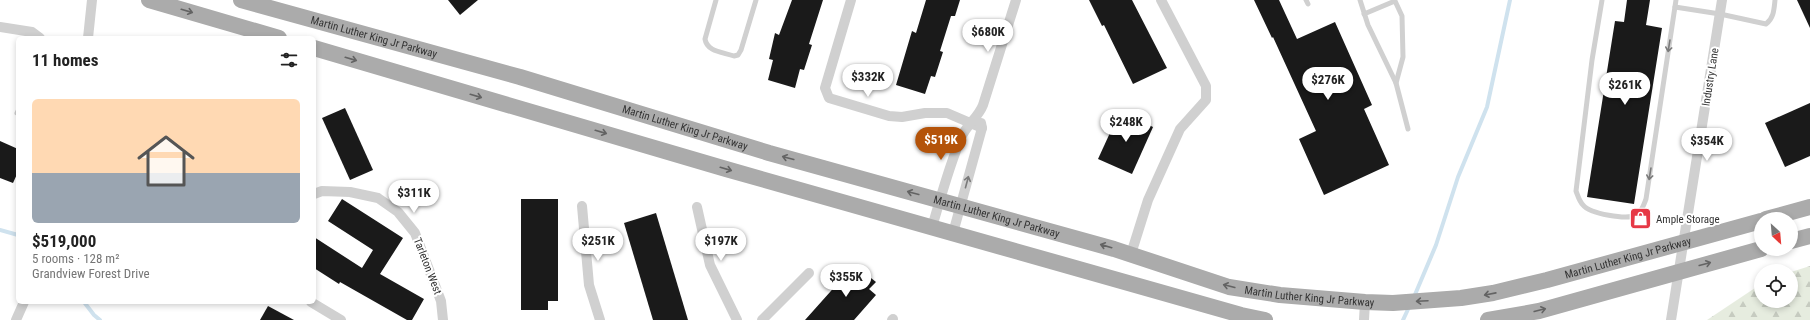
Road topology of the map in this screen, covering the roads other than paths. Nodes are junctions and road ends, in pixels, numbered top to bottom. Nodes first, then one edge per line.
1 (92, 0) edge
2 (149, 0) edge
3 (241, 0) edge
4 (716, 0) edge
5 (756, 0) edge
6 (850, 0) edge
7 (1016, 0) edge
8 (1161, 0) edge
9 (1360, 0) edge
10 (1602, 0) edge
11 (1676, 0) edge
12 (1722, 0) edge
13 (1775, 0) edge
14 (1675, 7) junction
15 (1364, 14) junction
16 (1720, 14) junction
17 (0, 27) edge
18 (37, 36) edge
19 (88, 36) edge
20 (272, 36) edge
21 (316, 49) edge
22 (1396, 83) junction
23 (980, 113) junction
24 (969, 122) junction
25 (982, 128) junction
26 (1408, 129) dead end
27 (316, 193) edge
28 (940, 200) junction
29 (961, 205) junction
30 (582, 206) dead end
31 (1810, 206) edge
32 (697, 207) dead end
33 (1790, 212) edge
34 (1754, 222) edge
35 (932, 227) junction
36 (953, 233) junction
37 (1810, 236) edge
38 (1798, 239) edge
39 (1683, 243) junction
40 (1754, 251) edge
41 (1131, 254) junction
42 (1679, 272) junction
43 (809, 273) dead end
44 (1365, 302) junction
45 (23, 304) edge
46 (314, 304) edge
47 (16, 320) edge
48 (341, 320) edge
49 (443, 320) edge
50 (600, 320) edge
51 (737, 320) edge
52 (762, 320) edge
53 (1265, 320) edge
54 (1364, 320) edge
55 (1488, 320) edge
56 (1672, 320) edge

1 - 19 street
2 -> 20 main road
28 -> 3 main road, Martin Luther King Jr Parkway
4 - 5 lane
6 - 24 street
7 - 23 street
8 - 41 street
9 - 15 lane
14 -> 10 lane
11 - 14 lane
12 - 16 street, Industry Lane
13 - 16 lane
14 - 16 lane
15 - 22 lane
15 - 22 lane
16 - 39 street, Industry Lane
17 - 18 street
21 -> 35 main road
22 - 26 lane
23 - 24 street
23 - 25 street
24 - 25 street
24 - 28 street
29 -> 25 street
27 - 49 street, Tarleton West
28 - 29 main road, Martin Luther King Jr Parkway
28 - 35 street
29 - 36 street
41 -> 29 main road, Martin Luther King Jr Parkway
30 - 50 street
31 - 33 main road
32 - 51 street
34 - 39 main road, Martin Luther King Jr Parkway
35 - 36 main road
36 - 53 main road
37 - 38 main road
39 - 42 street, Industry Lane
39 -> 44 main road, Martin Luther King Jr Parkway
42 -> 40 main road
44 -> 41 main road, Martin Luther King Jr Parkway
55 -> 42 main road
42 - 56 street, Industry Lane
43 - 52 street
44 - 54 street
45 - 47 street
46 - 48 street

